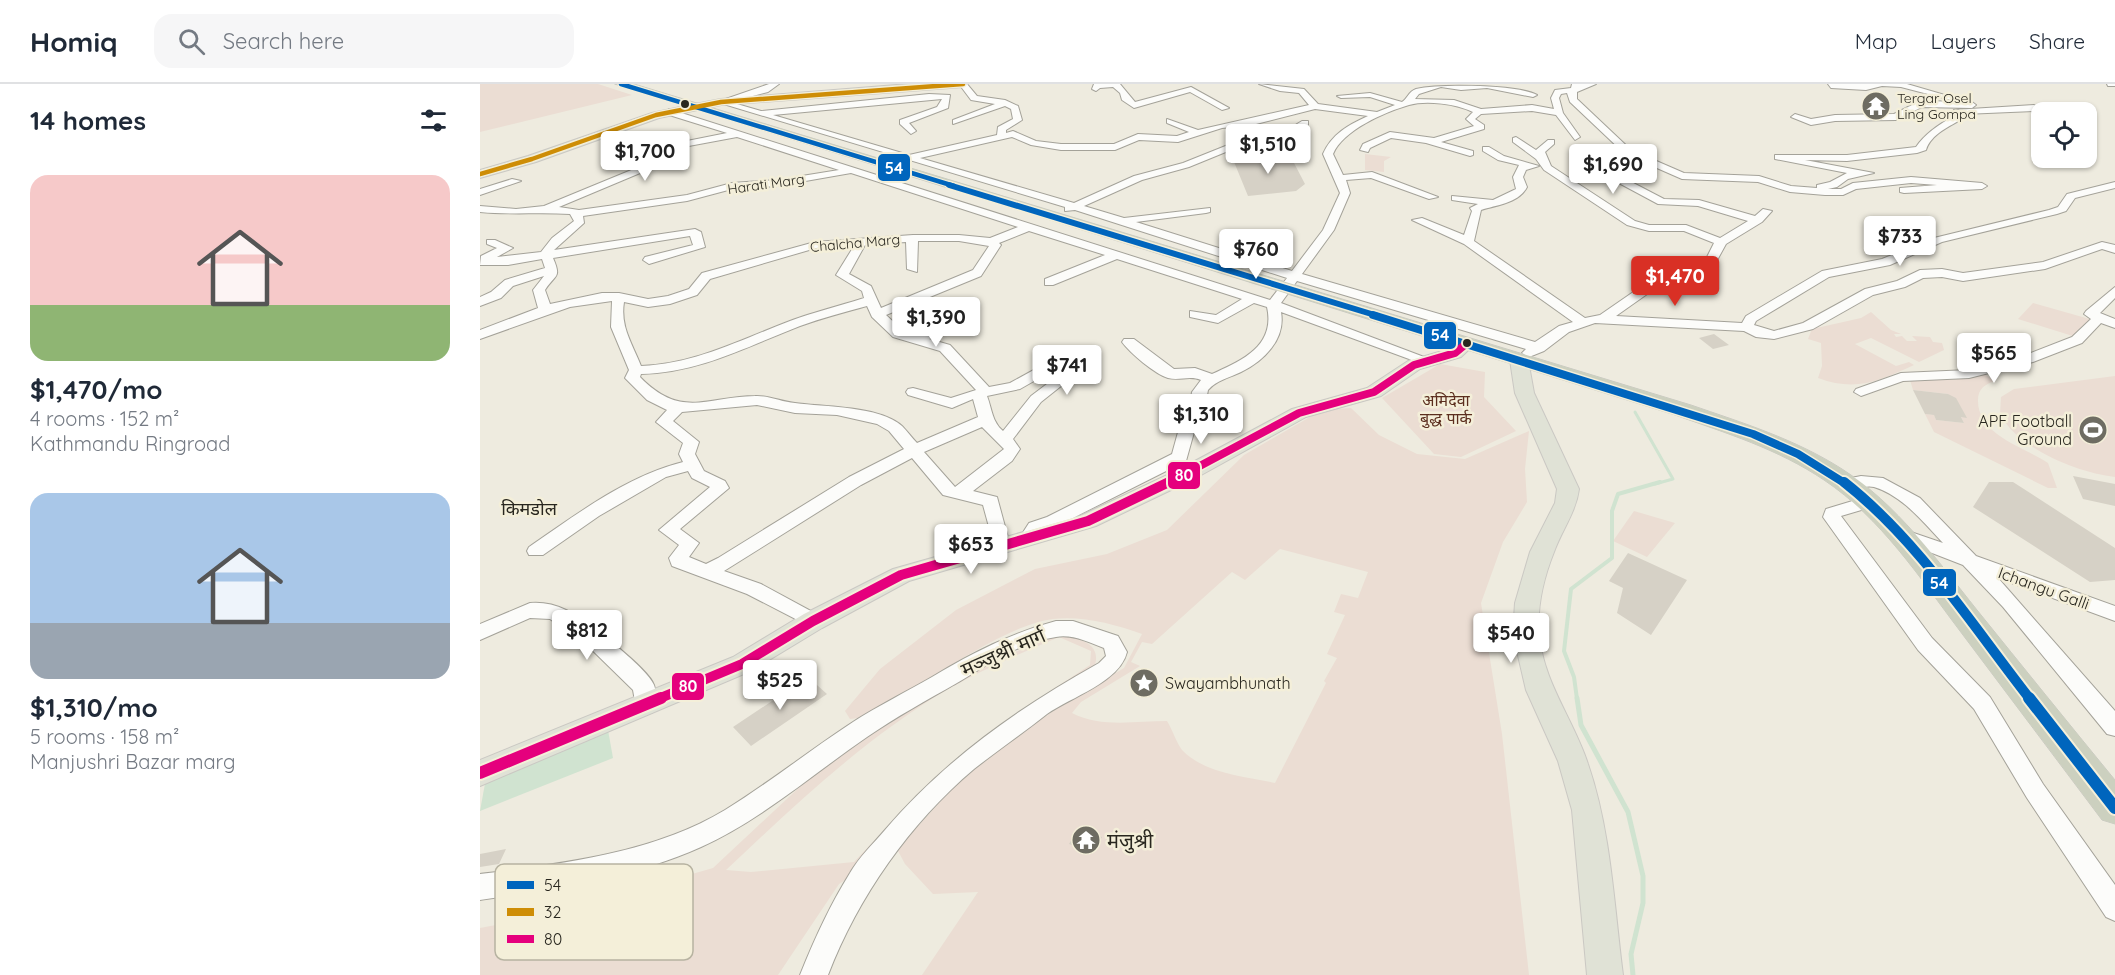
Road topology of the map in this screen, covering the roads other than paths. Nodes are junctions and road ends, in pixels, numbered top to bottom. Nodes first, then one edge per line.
1 (621, 84) edge
2 (775, 84) edge
3 (963, 84) edge
4 (1115, 84) edge
5 (1263, 84) edge
6 (1440, 84) edge
7 (1592, 84) edge
8 (1831, 86) dead end
9 (1574, 87) edge
10 (929, 89) edge
11 (1096, 89) dead end
12 (1533, 95) dead end
13 (1165, 96) junction
14 (1341, 96) dead end
15 (721, 102) junction
16 (1005, 103) junction
17 (1405, 103) junction
18 (691, 105) junction
19 (1177, 106) dead end
20 (1315, 106) junction
21 (2024, 107) junction
22 (1225, 108) dead end
23 (940, 109) junction
24 (1480, 111) junction
25 (669, 112) junction
26 (1559, 113) junction
27 (758, 114) junction
28 (1377, 115) junction
29 (1795, 117) dead end
30 (1494, 118) dead end
31 (734, 119) junction
32 (1170, 121) dead end
33 (1305, 123) dead end
34 (1201, 128) junction
35 (1477, 130) dead end
36 (911, 131) dead end
37 (1456, 134) junction
38 (736, 135) junction
39 (1002, 135) junction
40 (1575, 137) dead end
41 (1516, 140) dead end
42 (1430, 142) junction
43 (1551, 142) dead end
44 (1486, 149) dead end
45 (1365, 150) dead end
46 (1470, 153) dead end
47 (879, 157) junction
48 (1540, 157) junction
49 (909, 158) junction
50 (826, 163) junction
51 (852, 163) junction
52 (1527, 165) junction
53 (1592, 165) dead end
54 (1547, 168) junction
55 (480, 174) edge
56 (1339, 178) junction
57 (516, 182) dead end
58 (2115, 185) edge
59 (1799, 189) junction
60 (1904, 190) dead end
61 (480, 192) edge
62 (1433, 197) dead end
63 (1456, 198) dead end
64 (1489, 202) junction
65 (1076, 207) junction
66 (544, 209) junction
67 (1206, 210) dead end
68 (483, 211) edge
69 (1767, 211) dead end
70 (575, 214) junction
71 (1055, 216) junction
72 (1418, 220) dead end
73 (1758, 220) junction
74 (1122, 221) junction
75 (1030, 226) junction
76 (1101, 231) junction
77 (913, 238) junction
78 (491, 242) dead end
79 (860, 242) junction
80 (991, 242) junction
81 (1468, 242) junction
82 (1721, 242) junction
83 (2115, 249) edge
84 (546, 255) junction
85 (1116, 255) junction
86 (482, 260) edge
87 (649, 260) dead end
88 (913, 269) dead end
89 (552, 270) junction
90 (1049, 282) dead end
91 (1289, 282) junction
92 (2113, 296) edge
93 (619, 297) junction
94 (1252, 299) junction
95 (480, 302) edge
96 (1273, 305) junction
97 (874, 307) junction
98 (546, 310) junction
99 (1195, 314) dead end
100 (1603, 319) junction
101 (2098, 320) junction
102 (1582, 322) junction
103 (2115, 324) edge
104 (946, 327) dead end
105 (1748, 327) junction
106 (480, 335) edge
107 (913, 340) junction
108 (1130, 342) dead end
109 (1467, 343) junction
110 (1529, 354) junction
111 (1425, 360) junction
112 (636, 370) junction
113 (1213, 380) junction
114 (913, 392) dead end
115 (1862, 392) dead end
116 (982, 393) junction
117 (677, 408) junction
118 (986, 419) junction
119 (1006, 438) junction
120 (914, 448) junction
121 (692, 465) junction
122 (1184, 466) junction
123 (1846, 484) junction
124 (958, 494) junction
125 (1869, 502) junction
126 (1902, 535) junction
127 (1001, 545) junction
128 (536, 551) dead end
129 (1973, 562) junction
130 (708, 571) junction
131 (2115, 614) edge
132 (813, 621) junction
133 (480, 632) edge
134 (645, 706) junction
135 (2115, 727) edge
136 (480, 773) edge
137 (2115, 808) edge
138 (613, 864) edge
139 (495, 885) edge
140 (480, 887) edge
141 (2115, 908) edge
142 (814, 975) edge
143 (1605, 975) edge

1 - 18 highway
2 - 15 street
3 - 10 main road
3 - 16 street
4 - 11 street
4 - 13 street
5 - 20 street
6 - 12 street
6 - 17 street
7 - 9 street
8 - 21 street
9 - 26 street
9 - 59 street
10 - 15 main road
10 - 23 street
10 - 27 street
13 - 19 street
13 - 22 street
14 - 17 street
15 - 18 main road
15 - 27 street
16 - 23 street
16 - 39 street
17 - 24 street
17 - 28 street
18 - 25 main road
18 - 31 highway
20 - 28 street
20 - 34 street
21 - 29 street
21 - 59 street
23 - 36 street
24 - 26 street
24 - 30 street
24 - 37 street
25 - 38 street
25 - 55 main road
26 - 40 street
27 - 31 street
27 - 47 street
28 - 56 street
31 - 51 highway
32 - 34 street
33 - 65 street
34 - 39 street
35 - 37 street
37 - 42 street
38 - 50 street
38 - 66 street
39 - 49 street
41 - 48 street
42 - 45 street
42 - 46 street
43 - 48 street
44 - 52 street
47 - 49 street
47 - 49 street
47 - 51 highway
47 - 71 highway
48 - 54 street
49 - 65 street
50 - 51 street
50 - 51 street
51 - 70 street, Harati Marg
51 - 75 street
52 - 54 street
52 - 64 street
53 - 73 street
54 - 82 street
56 - 62 street
56 - 91 street
57 - 61 street
58 - 105 street
59 - 60 street
63 - 64 street
64 - 81 street
65 - 71 street
65 - 74 street
66 - 68 street
66 - 70 street, Harati Marg
67 - 74 street
69 - 73 street
70 - 84 street
71 - 76 highway
72 - 81 street
73 - 82 street
74 - 76 street
74 - 91 street
75 - 80 street, Chalcha Marg
75 - 85 street
76 - 91 highway
77 - 79 street, Chalcha Marg
77 - 80 street, Chalcha Marg
77 - 88 street
78 - 86 street
79 - 93 street, Chalcha Marg
79 - 97 street
80 - 97 street
81 - 102 street
82 - 100 street
83 - 105 street
84 - 86 street
84 - 87 street
84 - 89 street
85 - 90 street
85 - 94 street
89 - 95 street
89 - 98 street
91 - 96 street
91 - 109 highway
91 - 110 street
92 - 101 street
93 - 98 street, Chalcha Marg
93 - 112 street
94 - 96 street
94 - 99 street
96 - 111 street
96 - 113 street
97 - 107 street
97 - 112 street
98 - 106 street, Chalcha Marg
100 - 102 street
100 - 105 street
101 - 103 street
101 - 115 street
102 - 110 street
104 - 107 street
107 - 116 street
108 - 113 street
109 - 110 highway
109 - 111 main road
110 - 123 highway
110 - 143 main road
111 - 122 main road
112 - 117 street
113 - 122 street
114 - 116 street
116 - 118 street
116 - 119 street
117 - 120 street
117 - 121 street
118 - 119 street
118 - 120 street
119 - 124 street
120 - 124 street
120 - 130 street
121 - 128 street
121 - 130 street
122 - 127 main road
123 - 125 highway
123 - 129 street
124 - 127 street
125 - 126 highway
125 - 141 street
126 - 129 street, Ichangu Galli
126 - 137 highway
127 - 132 main road
129 - 131 street, Ichangu Galli
129 - 135 street
130 - 132 street
132 - 134 main road
133 - 134 street
134 - 136 main road
138 - 142 street, मञ्जुश्री मार्ग
139 - 140 street, मञ्जुश्री मार्ग

